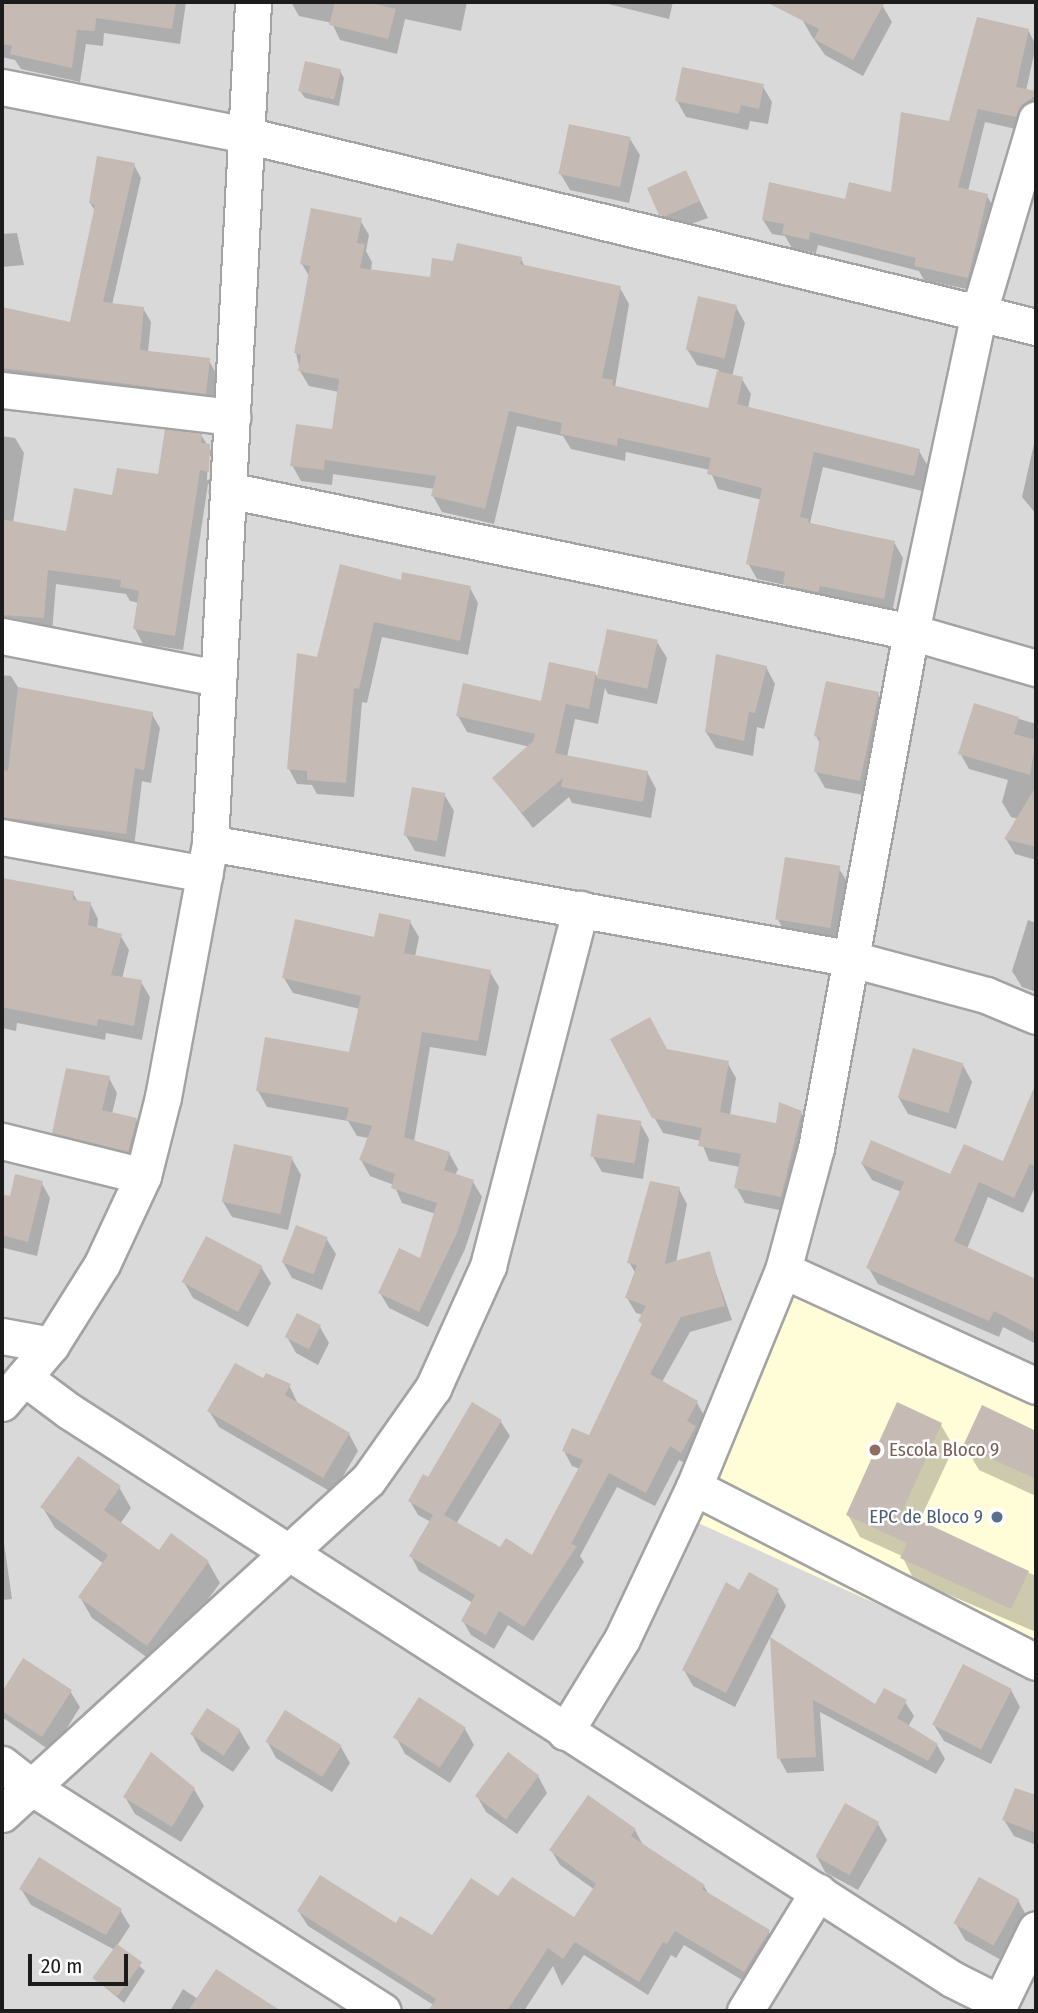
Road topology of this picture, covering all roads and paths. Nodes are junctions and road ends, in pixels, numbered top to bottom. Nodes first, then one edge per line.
1 (253, 2) edge
2 (2, 87) edge
3 (1036, 119) edge
4 (246, 135) junction
5 (979, 312) junction
6 (1036, 327) edge
7 (2, 390) edge
8 (232, 417) junction
9 (229, 490) junction
10 (911, 632) junction
11 (2, 636) edge
12 (1036, 668) edge
13 (218, 678) junction
14 (2, 837) edge
15 (207, 859) junction
16 (580, 909) junction
17 (848, 958) junction
18 (1036, 1016) edge
19 (2, 1141) edge
20 (143, 1176) junction
21 (783, 1270) junction
22 (2, 1336) edge
23 (51, 1345) junction
24 (1036, 1386) edge
25 (14, 1391) edge
26 (694, 1487) junction
27 (293, 1553) junction
28 (1036, 1662) edge
29 (565, 1732) junction
30 (2, 1764) edge
31 (32, 1787) junction
32 (2, 1814) edge
33 (818, 1892) junction
34 (1036, 1929) edge
35 (1008, 2007) edge
36 (383, 2011) edge
37 (745, 2011) edge

1 - 4 street
2 - 4 street
3 - 5 street
4 - 5 street
4 - 8 street
5 - 6 street
5 - 10 street
7 - 8 street
8 - 9 street
9 - 10 street
9 - 13 street
10 - 12 street
10 - 17 street
11 - 13 street
13 - 15 street
14 - 15 street
15 - 16 street
15 - 20 street
16 - 17 street
16 - 27 street
17 - 18 street
17 - 21 street
19 - 20 street
20 - 23 street
21 - 24 street
21 - 26 street
22 - 23 street
23 - 25 street
25 - 27 street
26 - 28 street
26 - 29 street
27 - 29 street
27 - 31 street
29 - 33 street
30 - 31 street
31 - 32 street
31 - 36 street
33 - 35 street
33 - 37 street
34 - 35 street

